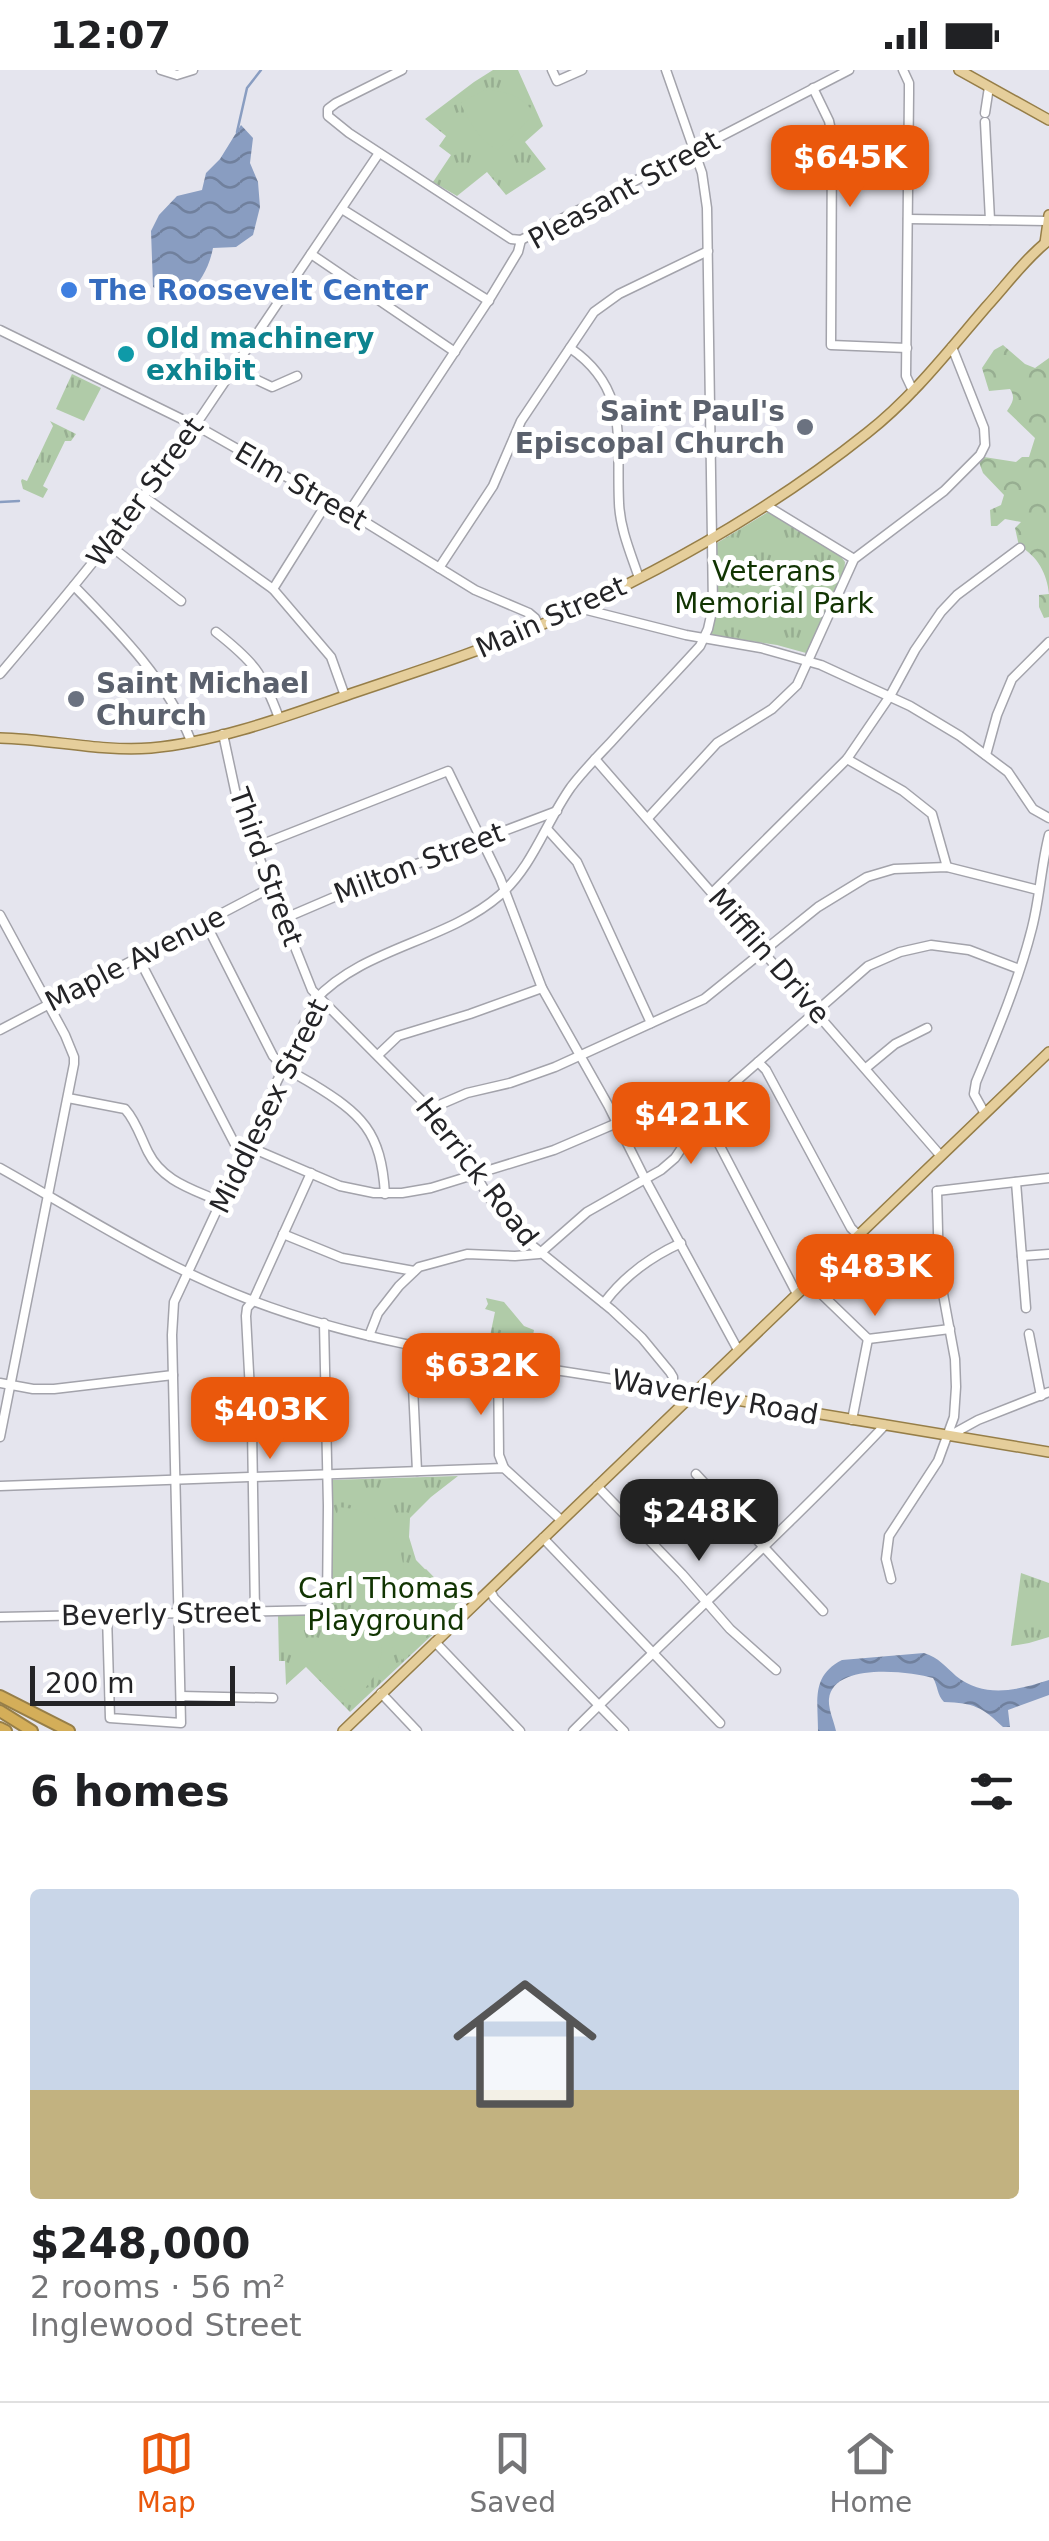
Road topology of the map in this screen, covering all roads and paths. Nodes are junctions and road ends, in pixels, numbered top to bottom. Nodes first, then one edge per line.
1 (161, 70) edge
2 (193, 70) edge
3 (402, 70) edge
4 (552, 70) edge
5 (582, 70) edge
6 (666, 70) edge
7 (848, 70) edge
8 (903, 70) edge
9 (958, 70) edge
10 (989, 87) junction
11 (813, 88) junction
12 (1049, 120) edge
13 (693, 151) junction
14 (379, 153) junction
15 (342, 209) junction
16 (1048, 218) edge
17 (908, 219) junction
18 (990, 220) junction
19 (521, 240) junction
20 (1047, 242) edge
21 (708, 250) junction
22 (312, 254) junction
23 (489, 301) junction
24 (0, 330) edge
25 (952, 347) junction
26 (570, 348) junction
27 (906, 348) junction
28 (455, 352) junction
29 (234, 369) junction
30 (297, 376) dead end
31 (913, 391) junction
32 (193, 424) junction
33 (143, 496) junction
34 (328, 501) junction
35 (767, 506) junction
36 (349, 512) junction
37 (712, 538) junction
38 (108, 544) junction
39 (1020, 548) dead end
40 (854, 559) junction
41 (439, 568) junction
42 (640, 578) junction
43 (74, 586) junction
44 (273, 589) junction
45 (181, 601) dead end
46 (579, 608) junction
47 (539, 626) junction
48 (216, 632) dead end
49 (704, 638) junction
50 (1049, 642) edge
51 (808, 660) junction
52 (0, 674) edge
53 (344, 696) junction
54 (890, 696) junction
55 (279, 718) junction
56 (223, 734) junction
57 (0, 738) edge
58 (190, 741) junction
59 (986, 755) junction
60 (596, 759) junction
61 (848, 759) junction
62 (557, 812) junction
63 (648, 818) junction
64 (1049, 818) edge
65 (547, 828) junction
66 (1049, 835) edge
67 (481, 838) junction
68 (255, 847) junction
69 (1046, 862) edge
70 (947, 866) junction
71 (270, 888) junction
72 (504, 890) junction
73 (1038, 890) junction
74 (713, 892) junction
75 (1, 919) edge
76 (283, 919) junction
77 (205, 922) junction
78 (764, 950) junction
79 (138, 957) junction
80 (1020, 969) junction
81 (542, 988) junction
82 (318, 996) junction
83 (48, 1003) junction
84 (816, 1011) junction
85 (650, 1022) junction
86 (927, 1028) dead end
87 (0, 1030) edge
88 (1049, 1052) edge
89 (378, 1055) junction
90 (581, 1056) junction
91 (758, 1062) junction
92 (283, 1068) junction
93 (866, 1068) junction
94 (68, 1098) junction
95 (430, 1110) junction
96 (984, 1112) junction
97 (702, 1118) junction
98 (618, 1123) junction
99 (247, 1146) junction
100 (940, 1155) junction
101 (242, 1158) junction
102 (0, 1168) edge
103 (311, 1174) junction
104 (474, 1174) junction
105 (918, 1177) junction
106 (1049, 1178) edge
107 (646, 1179) junction
108 (1016, 1182) junction
109 (936, 1191) junction
110 (384, 1194) junction
111 (49, 1196) junction
112 (221, 1202) junction
113 (283, 1234) junction
114 (858, 1235) junction
115 (681, 1243) junction
116 (540, 1254) junction
117 (1049, 1254) edge
118 (1022, 1256) junction
119 (414, 1271) junction
120 (188, 1274) junction
121 (810, 1282) junction
122 (797, 1294) junction
123 (253, 1301) junction
124 (604, 1303) junction
125 (1026, 1308) dead end
126 (324, 1323) junction
127 (950, 1329) junction
128 (1029, 1334) dead end
129 (369, 1336) junction
130 (868, 1339) junction
131 (411, 1345) junction
132 (738, 1350) junction
133 (498, 1360) junction
134 (173, 1375) junction
135 (0, 1383) edge
136 (11, 1384) junction
137 (673, 1389) junction
138 (694, 1392) junction
139 (1045, 1394) edge
140 (852, 1420) junction
141 (885, 1425) junction
142 (949, 1436) junction
143 (0, 1437) edge
144 (1049, 1452) edge
145 (504, 1468) junction
146 (418, 1472) junction
147 (696, 1474) dead end
148 (326, 1475) junction
149 (252, 1477) junction
150 (175, 1480) junction
151 (0, 1486) edge
152 (597, 1486) junction
153 (561, 1520) junction
154 (542, 1538) junction
155 (762, 1546) junction
156 (892, 1579) dead end
157 (490, 1590) junction
158 (706, 1600) junction
159 (255, 1612) junction
160 (823, 1612) dead end
161 (178, 1613) junction
162 (107, 1615) junction
163 (0, 1617) edge
164 (434, 1642) junction
165 (652, 1652) junction
166 (776, 1670) dead end
167 (382, 1692) junction
168 (0, 1696) edge
169 (180, 1696) junction
170 (273, 1698) dead end
171 (599, 1705) junction
172 (0, 1711) edge
173 (720, 1723) dead end
174 (32, 1731) edge
175 (69, 1731) edge
176 (342, 1731) edge
177 (417, 1731) edge
178 (520, 1731) edge
179 (572, 1731) edge
180 (624, 1731) edge

1 - 2 street
3 - 14 street
4 - 5 street
6 - 13 street
7 - 11 street, Pleasant Street
8 - 17 street
9 - 10 main road
10 - 12 main road
10 - 18 street
11 - 13 street, Pleasant Street
11 - 27 street
13 - 19 street, Pleasant Street
13 - 21 street
14 - 15 street, Water Street
14 - 19 street
15 - 22 street, Water Street
15 - 23 street
16 - 18 street
16 - 20 main road
17 - 18 street
17 - 27 street
19 - 23 street, Pleasant Street
20 - 25 main road, Main Street
21 - 26 street
21 - 37 street
22 - 28 street
22 - 29 street, Water Street
23 - 28 street, Pleasant Street
24 - 32 street, Elm Street
25 - 31 main road, Main Street
25 - 40 street
26 - 41 street
26 - 42 street
27 - 31 street
28 - 36 street, Pleasant Street
29 - 30 street
29 - 32 street, Water Street
31 - 35 main road, Main Street
32 - 33 street, Water Street
32 - 34 street, Elm Street
33 - 38 street, Water Street
33 - 44 street
34 - 36 street, Elm Street
34 - 44 street
35 - 37 main road, Main Street
35 - 40 street
36 - 41 street, Elm Street
37 - 42 main road, Main Street
37 - 49 street
38 - 43 street, Water Street
38 - 45 street
39 - 54 street
40 - 51 street
41 - 47 street, Elm Street
42 - 46 main road, Main Street
43 - 52 street, Water Street
43 - 58 street
44 - 53 street
46 - 47 main road, Main Street
46 - 49 street
47 - 53 main road, Main Street
48 - 55 street
49 - 51 street
49 - 60 street, Middlesex Street
50 - 59 street
51 - 54 street
51 - 63 street
53 - 55 main road, Main Street
54 - 59 street
54 - 61 street
55 - 56 main road, Main Street
56 - 58 main road, Main Street
56 - 68 street, Third Street
57 - 58 main road, Main Street
59 - 64 street
60 - 62 street, Middlesex Street
60 - 63 street, Mifflin Drive
61 - 70 street
61 - 74 street
62 - 65 street, Middlesex Street
62 - 67 street, Milton Street
63 - 74 street, Mifflin Drive
65 - 72 street, Middlesex Street
65 - 85 street
66 - 69 street
67 - 68 street
67 - 72 street
67 - 76 street, Milton Street
68 - 71 street, Third Street
69 - 73 street
70 - 73 street
70 - 78 street
71 - 76 street, Third Street
71 - 77 street, Maple Avenue
72 - 81 street
72 - 82 street, Middlesex Street
73 - 80 street
74 - 78 street, Mifflin Drive
75 - 83 street
76 - 82 street, Third Street
77 - 79 street, Maple Avenue
77 - 92 street
78 - 84 street, Mifflin Drive
78 - 85 street
79 - 83 street, Maple Avenue
79 - 101 street
80 - 84 street
80 - 96 street
81 - 89 street
81 - 90 street
82 - 89 street, Herrick Road
82 - 92 street, Middlesex Street
83 - 87 street, Maple Avenue
83 - 94 street
84 - 91 street
84 - 93 street, Mifflin Drive
85 - 90 street
86 - 93 street
88 - 96 main road
89 - 95 street, Herrick Road
90 - 95 street
90 - 98 street
91 - 97 street
91 - 114 street
92 - 99 street, Middlesex Street
92 - 110 street
93 - 100 street, Mifflin Drive
94 - 111 street
94 - 112 street
95 - 104 street, Herrick Road
96 - 100 main road
97 - 107 street
97 - 122 street
98 - 104 street
98 - 107 street
99 - 101 street, Middlesex Street
99 - 103 street
100 - 105 main road
101 - 112 street, Middlesex Street
102 - 111 street, Waverley Road
103 - 110 street
103 - 113 street
104 - 110 street
104 - 116 street, Herrick Road
105 - 109 street
105 - 114 main road
106 - 108 street
107 - 115 street
107 - 116 street
108 - 109 street
108 - 118 street
109 - 127 street
111 - 120 street, Waverley Road
111 - 136 street
112 - 120 street, Middlesex Street
113 - 119 street
113 - 123 street
114 - 121 main road
115 - 124 street
115 - 132 street
116 - 119 street
116 - 124 street, Herrick Road
117 - 118 street
118 - 125 street
119 - 129 street
120 - 123 street, Waverley Road
120 - 134 street, Middlesex Street
121 - 122 main road
121 - 130 street
122 - 132 main road
123 - 126 street, Waverley Road
123 - 149 street
124 - 137 street, Herrick Road
126 - 129 street, Waverley Road
126 - 148 street
127 - 130 street
127 - 142 street
128 - 139 street
129 - 131 street, Waverley Road
130 - 140 street
131 - 133 street, Waverley Road
131 - 146 street
132 - 138 main road
133 - 137 street, Waverley Road
133 - 145 street
134 - 136 street
134 - 150 street, Middlesex Street
135 - 136 street
136 - 143 street
137 - 138 street, Waverley Road
138 - 140 main road, Waverley Road
138 - 152 main road
139 - 142 street
140 - 141 main road, Waverley Road
141 - 142 main road, Waverley Road
141 - 155 street
142 - 144 main road, Waverley Road
142 - 156 street
145 - 146 street
145 - 153 street
146 - 148 street
147 - 155 street
148 - 149 street
148 - 159 street, Beverly Street
149 - 150 street
149 - 159 street
150 - 151 street
150 - 161 street, Middlesex Street
152 - 153 main road
152 - 158 street
153 - 154 main road
154 - 157 main road
154 - 165 street
155 - 158 street
155 - 160 street
157 - 164 main road
157 - 171 street
158 - 165 street
158 - 166 street
159 - 161 street, Beverly Street
161 - 162 street, Beverly Street
161 - 169 street, Middlesex Street
162 - 163 street, Beverly Street
162 - 169 street, Middlesex Street
164 - 167 main road
164 - 178 street
165 - 171 street
165 - 173 street
167 - 176 main road
167 - 177 street
168 - 175 highway
169 - 170 street
171 - 179 street
171 - 180 street
172 - 174 highway

